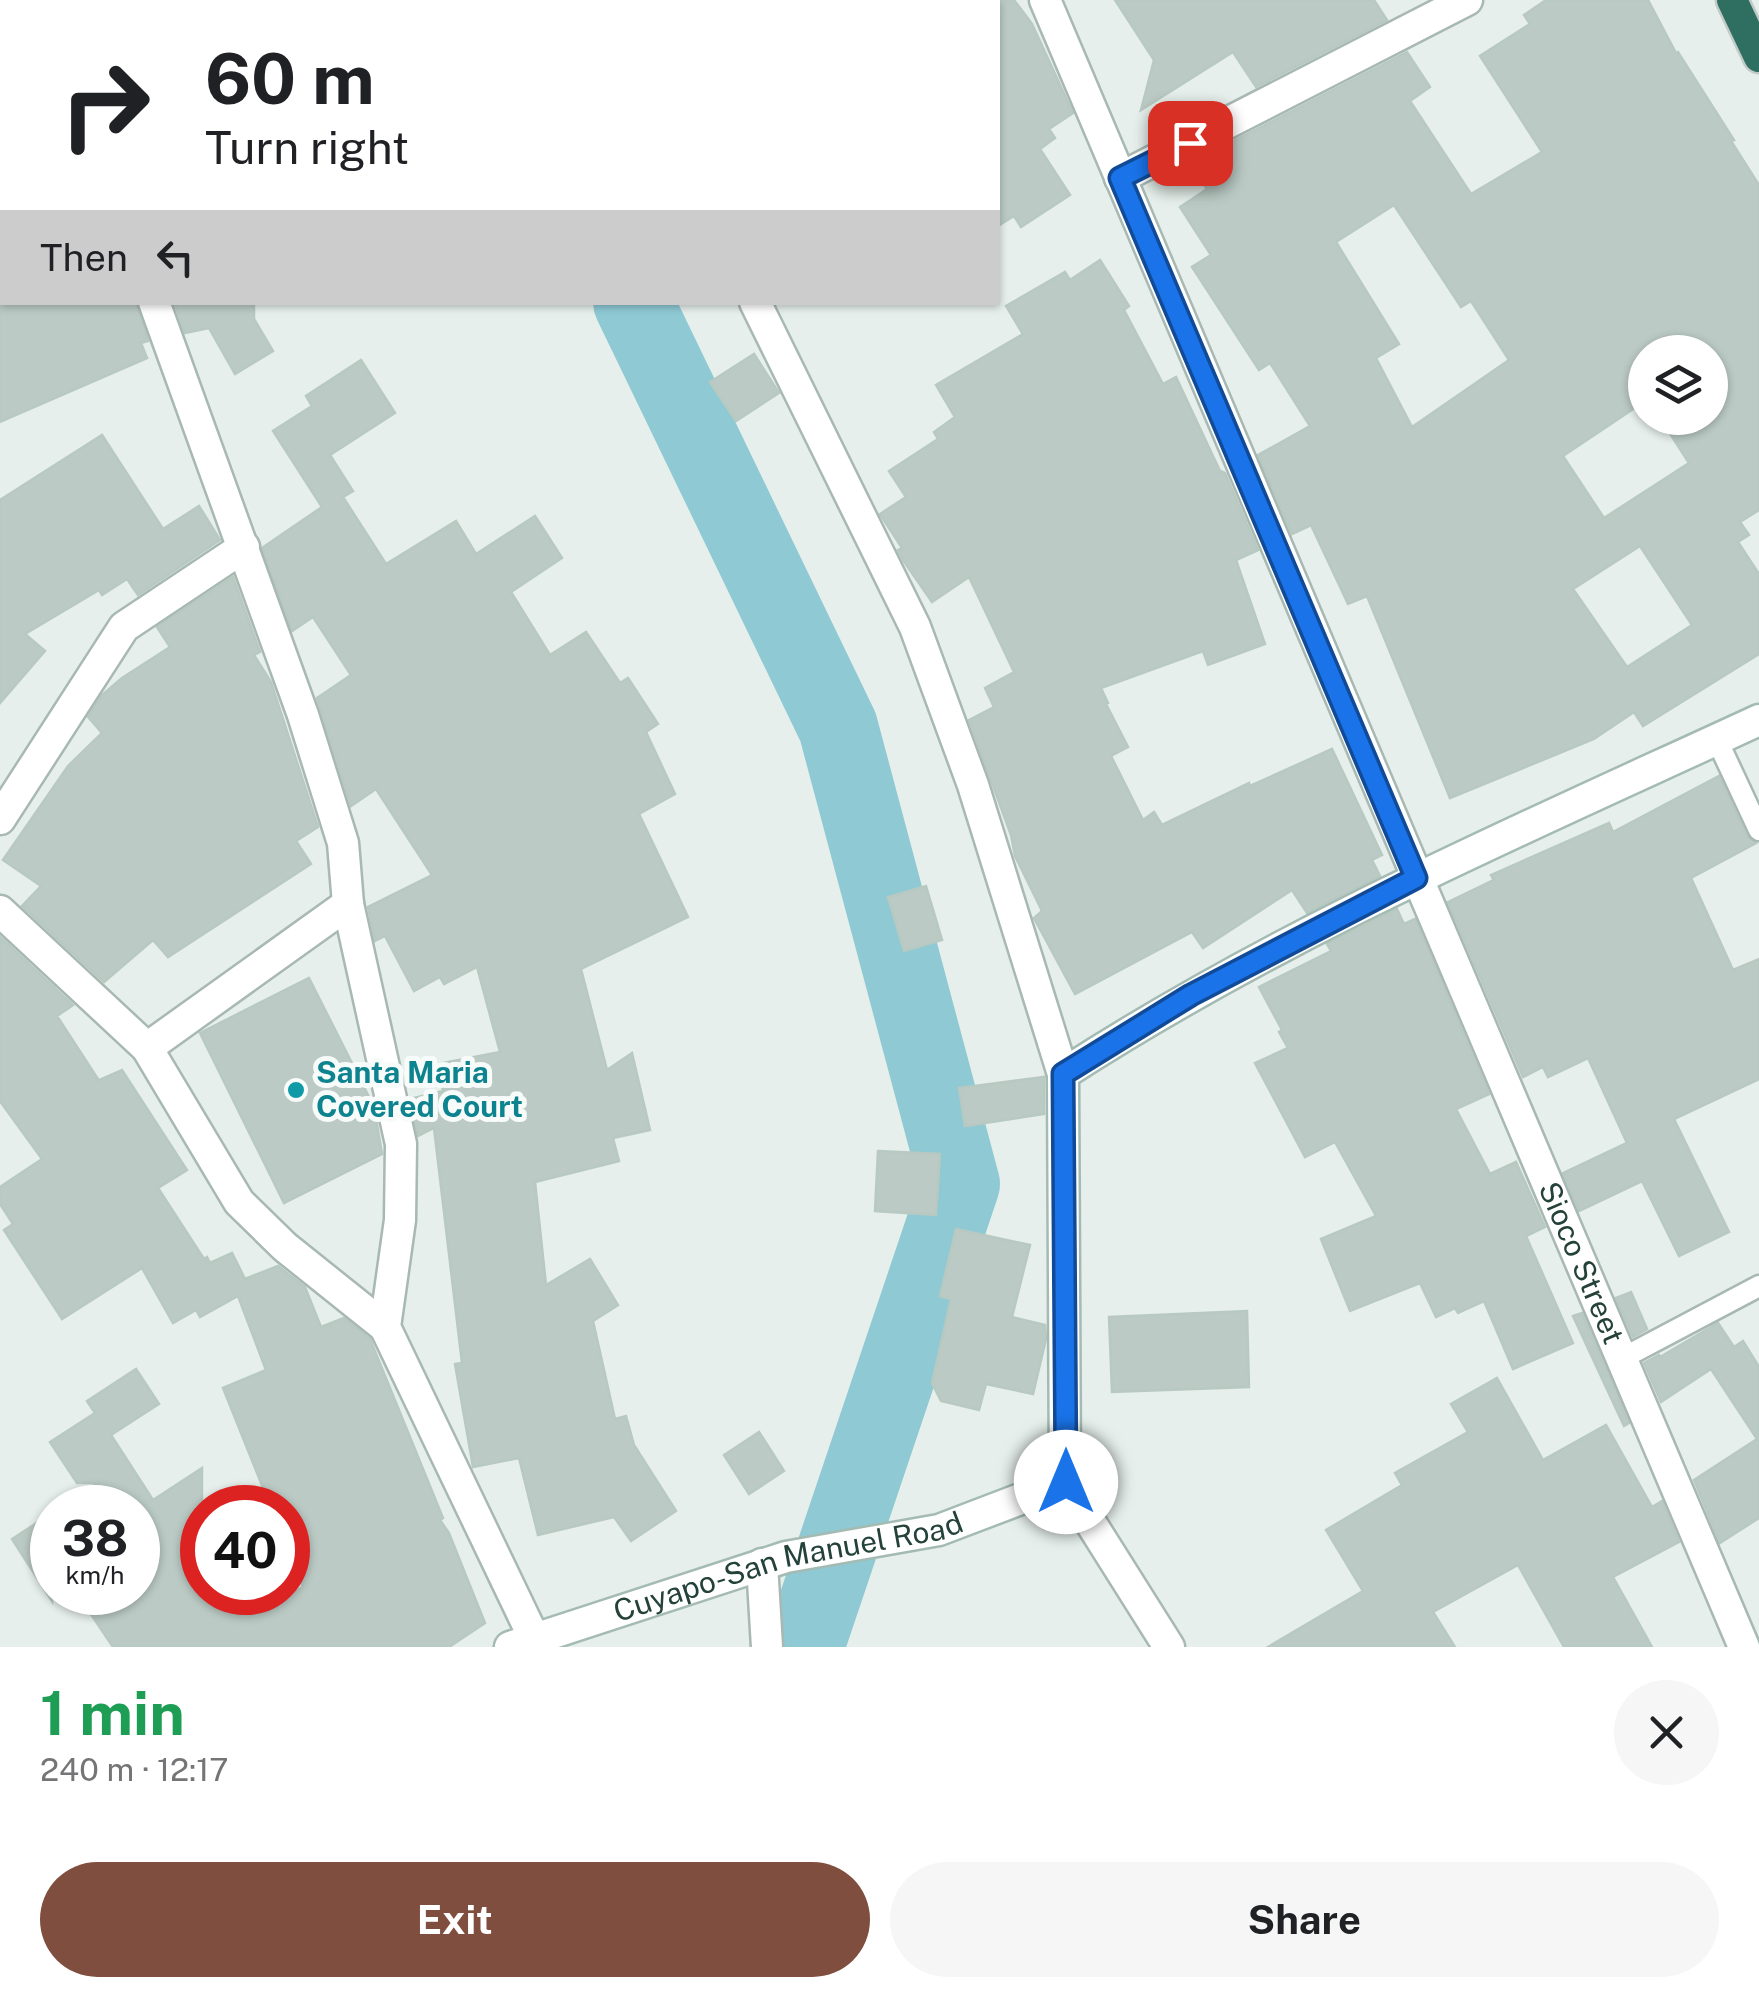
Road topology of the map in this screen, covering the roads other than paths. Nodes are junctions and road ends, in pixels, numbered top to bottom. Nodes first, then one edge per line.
1 (1044, 0) edge
2 (1467, 0) edge
3 (1732, 0) edge
4 (1759, 56) edge
5 (1120, 178) junction
6 (155, 305) edge
7 (756, 305) edge
8 (244, 547) junction
9 (1759, 720) edge
10 (1717, 740) junction
11 (0, 818) edge
12 (1759, 830) edge
13 (1416, 878) junction
14 (348, 904) junction
15 (0, 911) edge
16 (147, 1048) junction
17 (1063, 1074) junction
18 (1759, 1286) edge
19 (385, 1327) junction
20 (1621, 1359) junction
21 (1066, 1482) junction
22 (774, 1561) junction
23 (1741, 1640) edge
24 (522, 1643) edge
25 (767, 1647) edge
26 (1169, 1647) edge

1 - 5 street, Sioco Street
2 - 5 street
3 - 4 highway
5 - 13 street, Sioco Street
6 - 8 street
7 - 17 street
8 - 11 street
8 - 14 street
9 - 10 street
10 - 12 lane
10 - 13 street
13 - 17 street
13 - 20 street, Sioco Street
14 - 16 street
14 - 19 street
15 - 16 street
16 - 19 street
17 - 21 street
18 - 20 lane
19 - 24 street
20 - 23 street, Sioco Street
21 - 22 street, Cuyapo-San Manuel Road
21 - 26 street
22 - 24 street, Cuyapo-San Manuel Road
22 - 25 street

